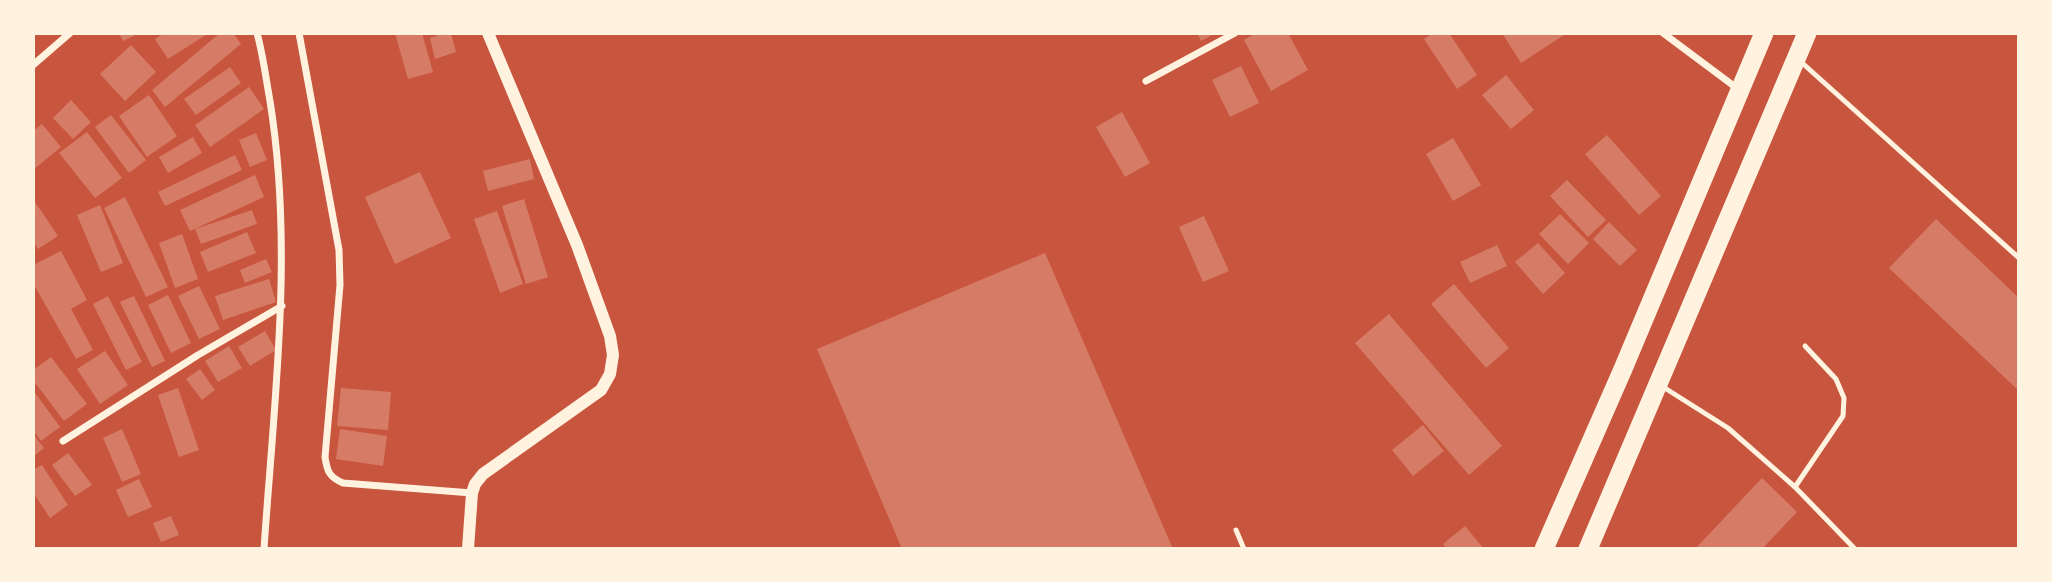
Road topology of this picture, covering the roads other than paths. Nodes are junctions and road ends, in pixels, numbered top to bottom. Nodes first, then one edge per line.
1 (70, 33) edge
2 (257, 33) edge
3 (299, 33) edge
4 (488, 33) edge
5 (1235, 33) edge
6 (1662, 33) edge
7 (1764, 33) edge
8 (1807, 33) edge
9 (1796, 58) junction
10 (33, 65) edge
11 (1146, 81) dead end
12 (1740, 91) junction
13 (2019, 258) edge
14 (282, 306) junction
15 (1805, 346) dead end
16 (1659, 385) junction
17 (63, 441) dead end
18 (1795, 487) junction
19 (472, 493) junction
20 (1236, 530) dead end
21 (264, 549) edge
22 (468, 549) edge
23 (1244, 549) edge
24 (1544, 549) edge
25 (1588, 549) edge
26 (1856, 549) edge

1 - 10 street
2 - 14 street
3 - 19 street
4 - 19 street
5 - 11 street
6 - 12 street
7 - 12 highway
8 - 9 highway
9 - 13 lane
9 - 16 highway
12 - 24 highway
14 - 17 street
14 - 21 street
15 - 18 lane
16 - 18 lane
16 - 25 highway
18 - 26 lane
19 - 22 street
20 - 23 lane

